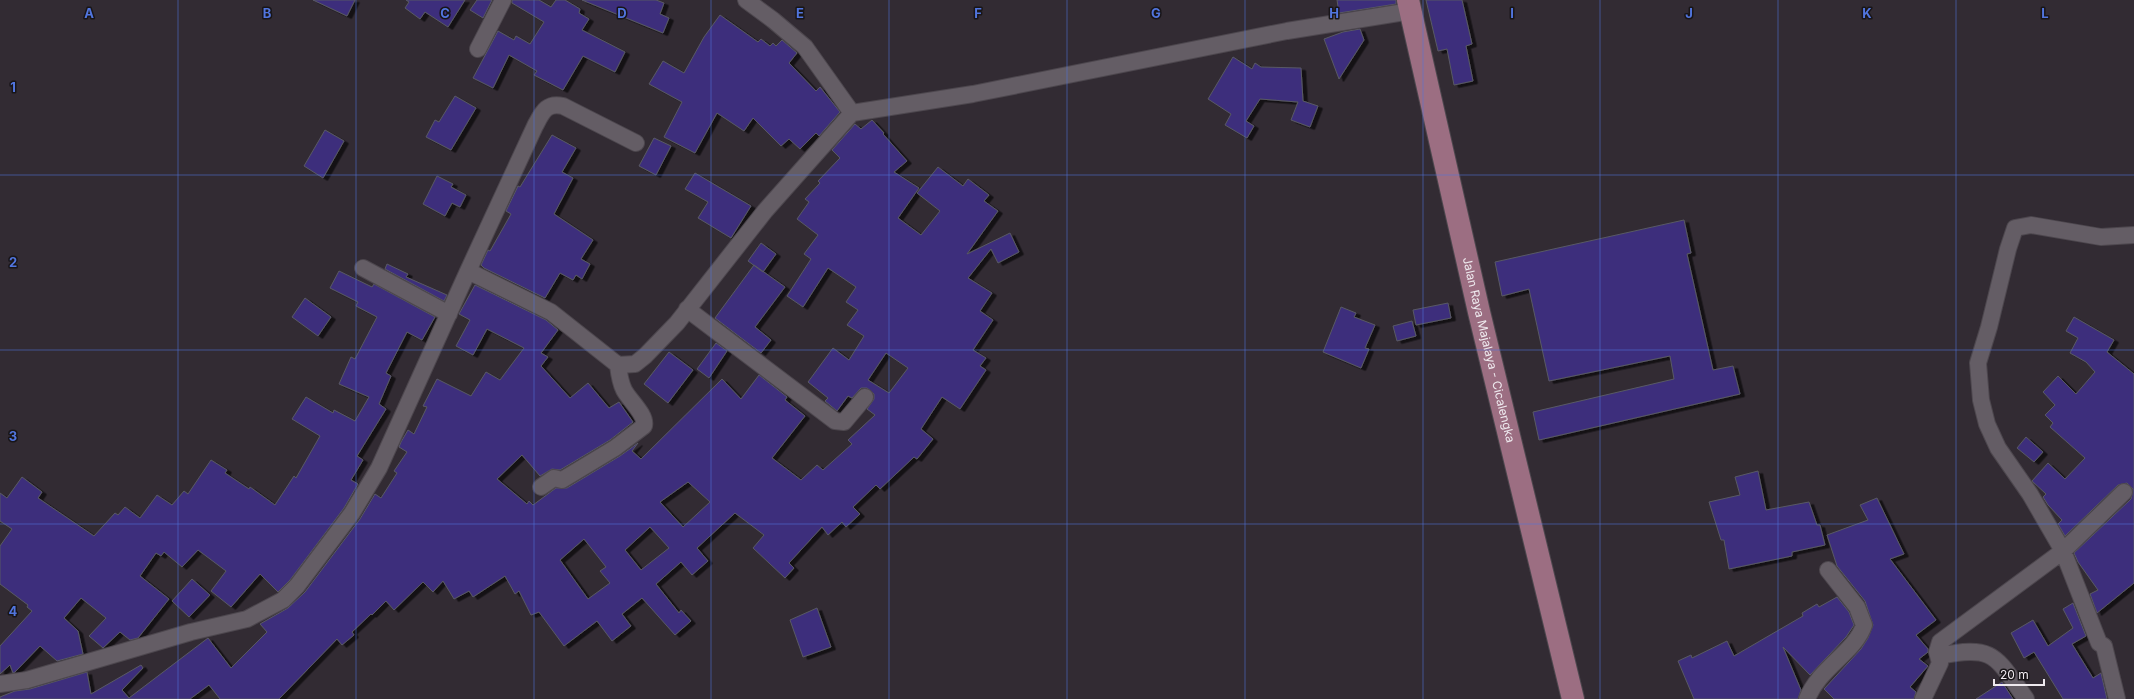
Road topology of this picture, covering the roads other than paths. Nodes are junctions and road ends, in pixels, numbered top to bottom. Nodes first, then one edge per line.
1 (503, 0) edge
2 (746, 0) edge
3 (1410, 6) edge
4 (478, 49) dead end
5 (852, 113) junction
6 (636, 143) dead end
7 (2134, 235) edge
8 (363, 268) dead end
9 (468, 271) junction
10 (687, 309) junction
11 (449, 314) junction
12 (618, 365) junction
13 (865, 397) dead end
14 (541, 487) dead end
15 (2124, 492) dead end
16 (2063, 550) junction
17 (1828, 570) dead end
18 (1939, 656) junction
19 (0, 684) edge
20 (1573, 699) edge
21 (1807, 699) edge
22 (1923, 699) edge
23 (2026, 699) edge
24 (2117, 699) edge

1 - 4 street
2 - 5 street
3 - 5 street
3 - 20 main road, Jalan Raya Majalaya - Cicalengka
5 - 10 street
6 - 9 street
7 - 16 street
8 - 11 street
9 - 11 street
9 - 12 street
10 - 12 street
10 - 13 street
11 - 19 street
12 - 14 street
15 - 16 street
16 - 18 street
16 - 24 street
17 - 21 street
18 - 22 street
18 - 23 street

